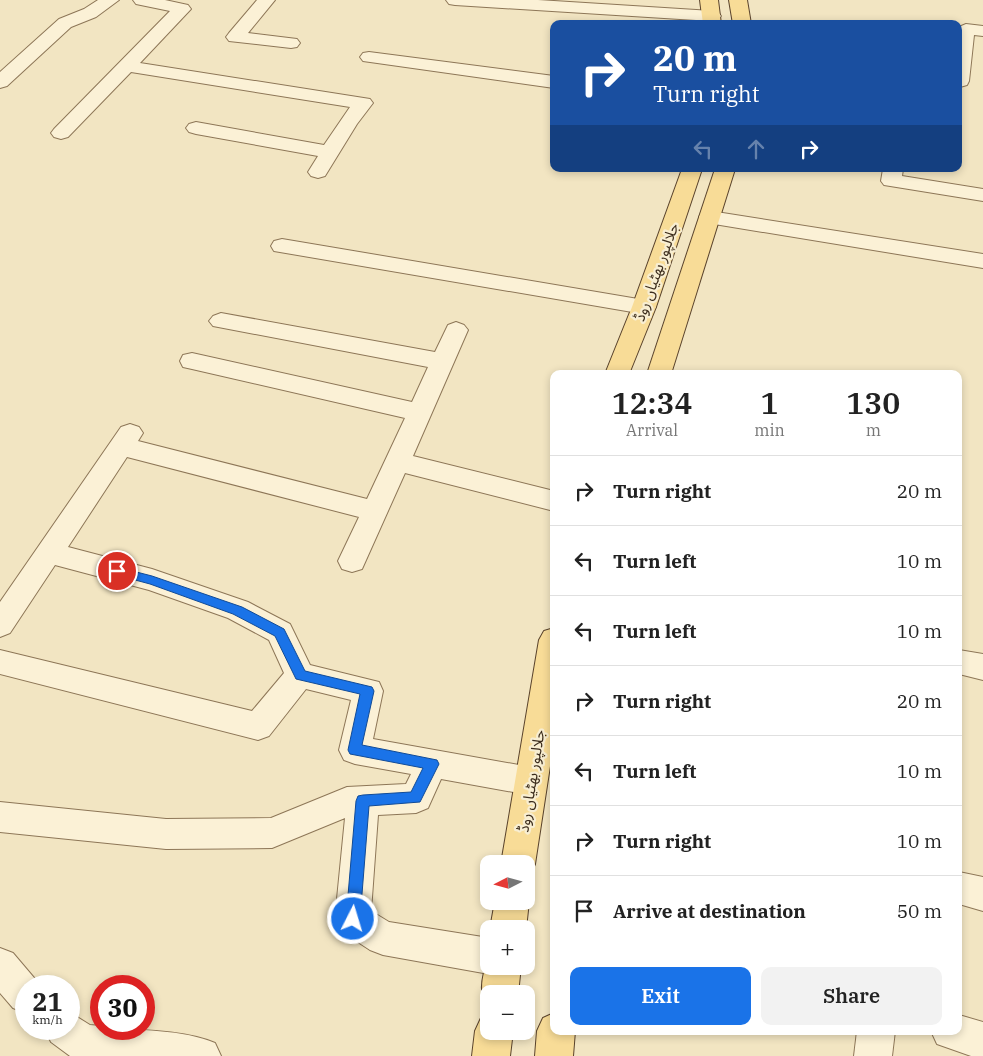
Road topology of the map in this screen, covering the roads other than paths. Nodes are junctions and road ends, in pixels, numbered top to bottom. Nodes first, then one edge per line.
1 (110, 0) edge
2 (142, 0) edge
3 (266, 0) edge
4 (456, 0) edge
5 (738, 0) edge
6 (711, 13) edge
7 (741, 20) edge
8 (983, 31) edge
9 (291, 43) dead end
10 (962, 47) edge
11 (369, 57) dead end
12 (126, 66) junction
13 (550, 81) edge
14 (0, 82) edge
15 (196, 128) dead end
16 (61, 133) dead end
17 (330, 152) junction
18 (318, 172) dead end
19 (691, 172) edge
20 (724, 172) edge
21 (892, 172) edge
22 (983, 195) edge
23 (710, 217) junction
24 (282, 246) dead end
25 (983, 262) edge
26 (644, 307) junction
27 (221, 322) dead end
28 (456, 330) dead end
29 (192, 360) dead end
30 (443, 362) junction
31 (619, 370) edge
32 (660, 370) edge
33 (420, 413) junction
34 (397, 462) junction
35 (550, 500) edge
36 (375, 511) junction
37 (49, 553) junction
38 (352, 561) dead end
39 (0, 625) edge
40 (0, 662) edge
41 (962, 663) edge
42 (550, 664) edge
43 (983, 667) edge
44 (300, 675) junction
45 (432, 764) junction
46 (530, 781) junction
47 (363, 801) junction
48 (0, 817) edge
49 (519, 855) edge
50 (962, 889) edge
51 (983, 894) edge
52 (480, 954) edge
53 (0, 966) edge
54 (15, 983) edge
55 (556, 1035) edge
56 (876, 1035) edge
57 (962, 1035) edge
58 (493, 1040) edge
59 (983, 1041) edge
60 (76, 1043) edge
61 (202, 1056) edge
62 (491, 1056) edge
63 (554, 1056) edge
64 (873, 1056) edge

1 - 14 street
2 - 12 street
3 - 9 street
4 - 6 street
5 - 7 main road
8 - 10 street
11 - 13 street
12 - 16 street
12 - 17 street
15 - 17 street
17 - 18 street
19 - 26 main road, جلالپور بھٹیاں روڈ
20 - 23 main road
21 - 22 street
23 - 25 street
23 - 32 main road
24 - 26 street
26 - 31 main road, جلالپور بھٹیاں روڈ
27 - 30 street
28 - 30 street
29 - 33 street
30 - 33 street
33 - 34 street
34 - 35 street
34 - 36 street
36 - 37 street
36 - 38 street
37 - 39 street
37 - 44 street
40 - 44 street
41 - 43 street
42 - 46 main road, جلالپور بھٹیاں روڈ
44 - 45 street
45 - 46 street
45 - 47 street
46 - 49 main road, جلالپور بھٹیاں روڈ
47 - 48 street
47 - 52 street
50 - 51 street
53 - 54 street
55 - 63 main road
56 - 64 street
57 - 59 street
58 - 62 main road
60 - 61 street

